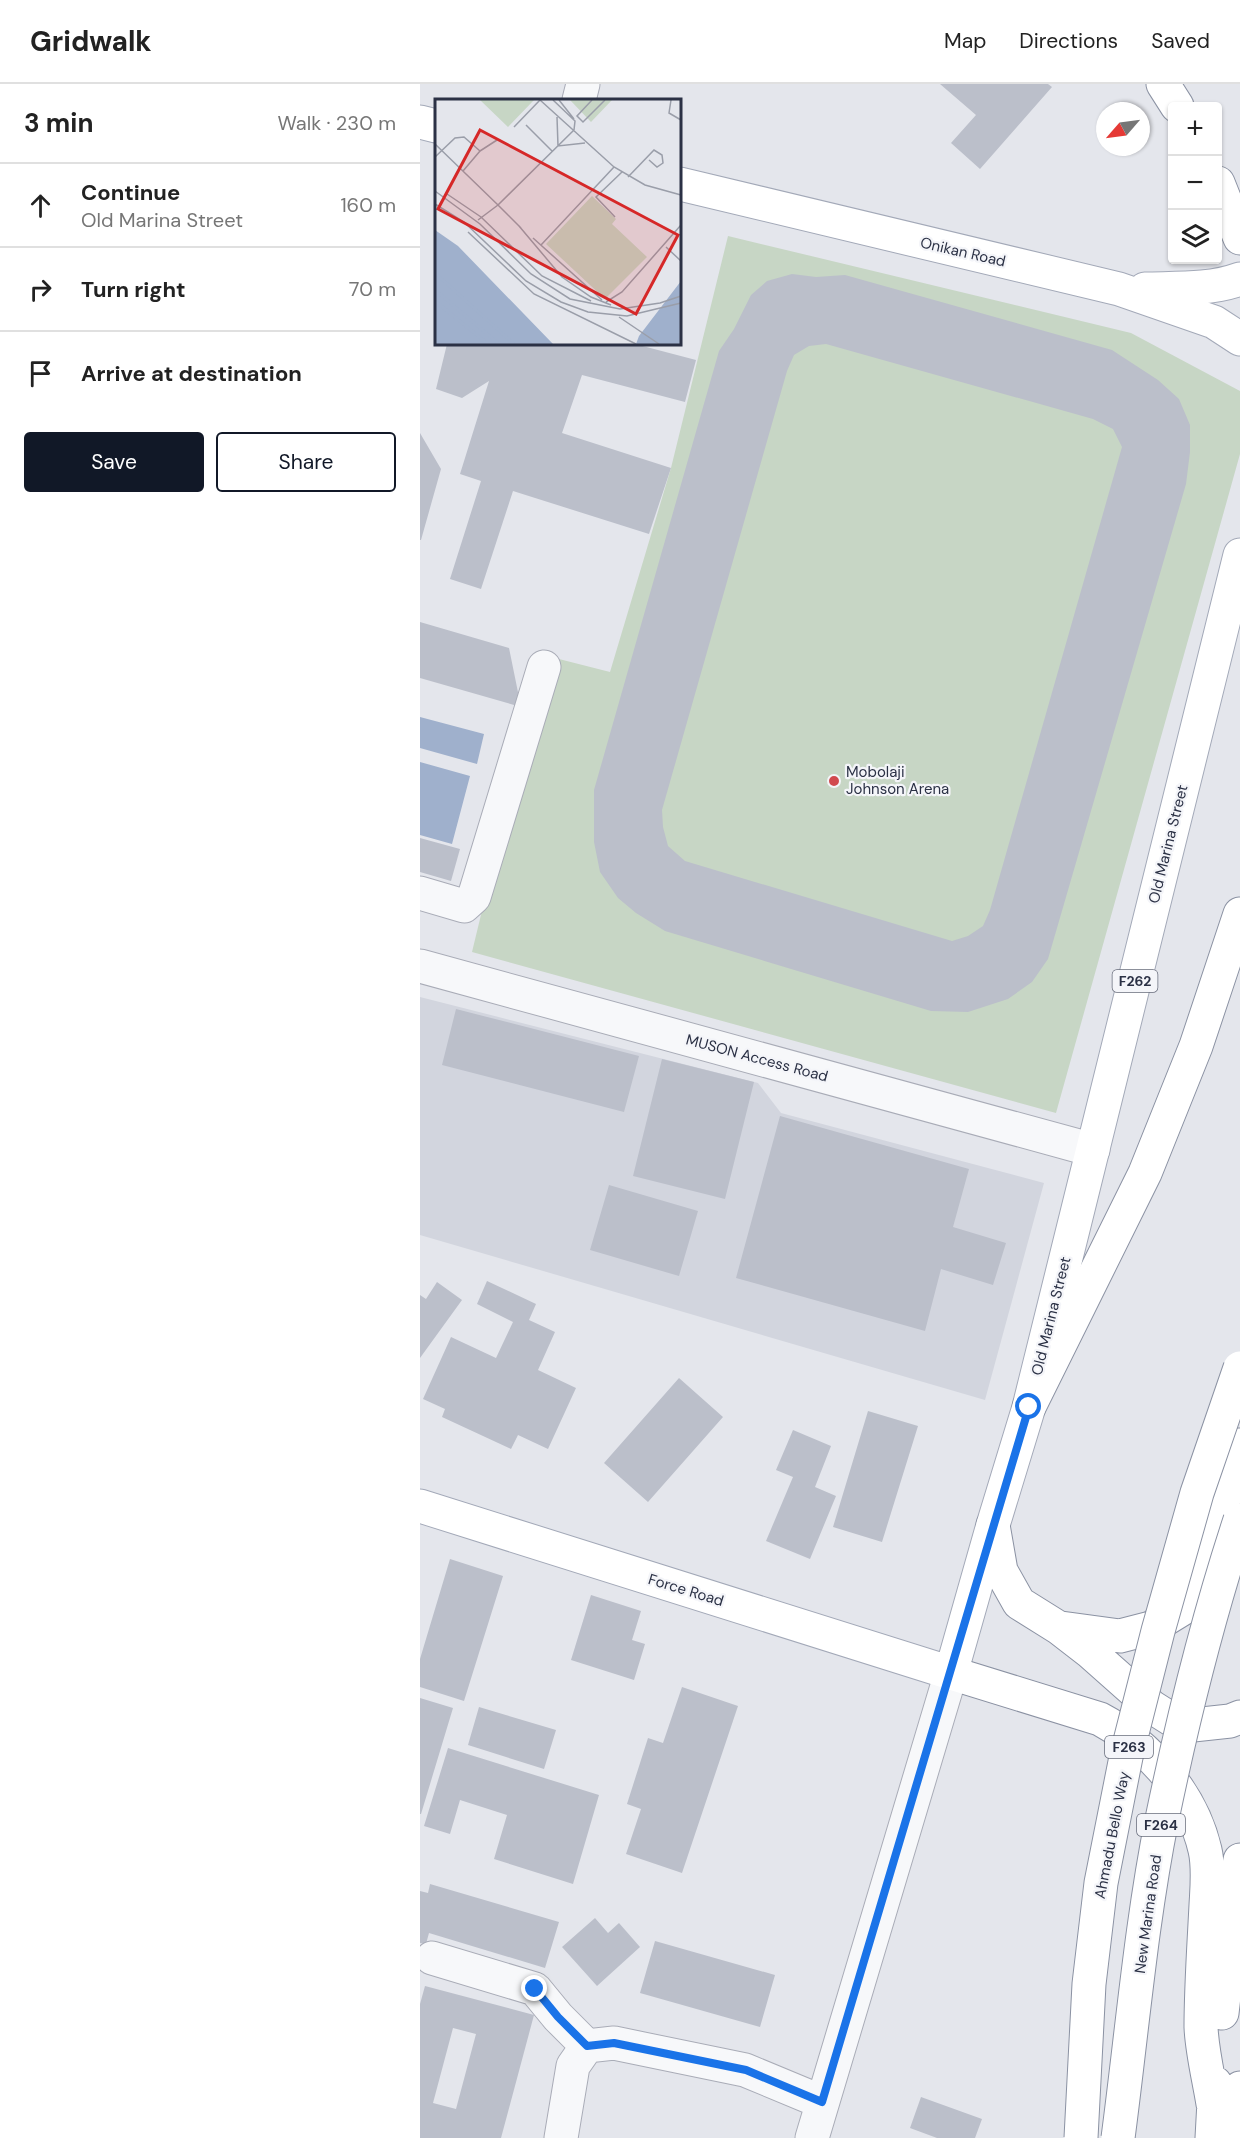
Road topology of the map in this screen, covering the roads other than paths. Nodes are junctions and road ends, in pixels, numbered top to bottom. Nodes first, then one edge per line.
1 (583, 84) edge
2 (1163, 84) edge
3 (579, 99) edge
4 (1174, 102) edge
5 (420, 122) edge
6 (435, 126) edge
7 (1222, 175) edge
8 (681, 184) edge
9 (1222, 193) edge
10 (1240, 202) edge
11 (1240, 238) edge
12 (1240, 279) edge
13 (1119, 289) junction
14 (1240, 339) edge
15 (1240, 555) edge
16 (544, 667) dead end
17 (420, 893) edge
18 (1240, 914) edge
19 (420, 966) edge
20 (1093, 1150) junction
21 (1240, 1368) edge
22 (1029, 1407) junction
23 (1240, 1445) edge
24 (420, 1506) edge
25 (1240, 1520) edge
26 (993, 1525) junction
27 (1059, 1628) junction
28 (951, 1673) junction
29 (1240, 1717) edge
30 (1240, 1860) edge
31 (432, 1958) dead end
32 (587, 2046) junction
33 (1226, 2096) edge
34 (822, 2102) junction
35 (561, 2138) edge
36 (812, 2138) edge
37 (1081, 2138) edge
38 (1118, 2138) edge
39 (1212, 2138) edge
40 (1228, 2138) edge

1 - 3 lane
2 - 4 main road
5 - 6 main road
7 - 10 main road
8 - 13 main road, Onikan Road
9 - 11 main road
12 - 13 main road
13 - 14 main road, Onikan Road
15 - 20 main road, Old Marina Street / F262
16 - 17 lane
18 - 22 main road
19 - 20 lane, MUSON Access Road
20 - 22 main road, Old Marina Street / F262
21 - 37 main road, Ahmadu Bello Way / F263, bridge
22 - 26 main road, Old Marina Street / F262
23 - 27 main road
24 - 28 main road, Force Road
25 - 38 main road, New Marina Road / F264, bridge
26 - 27 main road
26 - 28 main road, Old Marina Street / F262
27 - 29 main road
28 - 33 main road, Force Road
28 - 34 lane, Old Marina Street / F262
30 - 33 main road
31 - 32 lane
32 - 34 lane
32 - 35 lane
33 - 39 main road
33 - 40 main road
34 - 36 lane, Old Marina Street / F262

